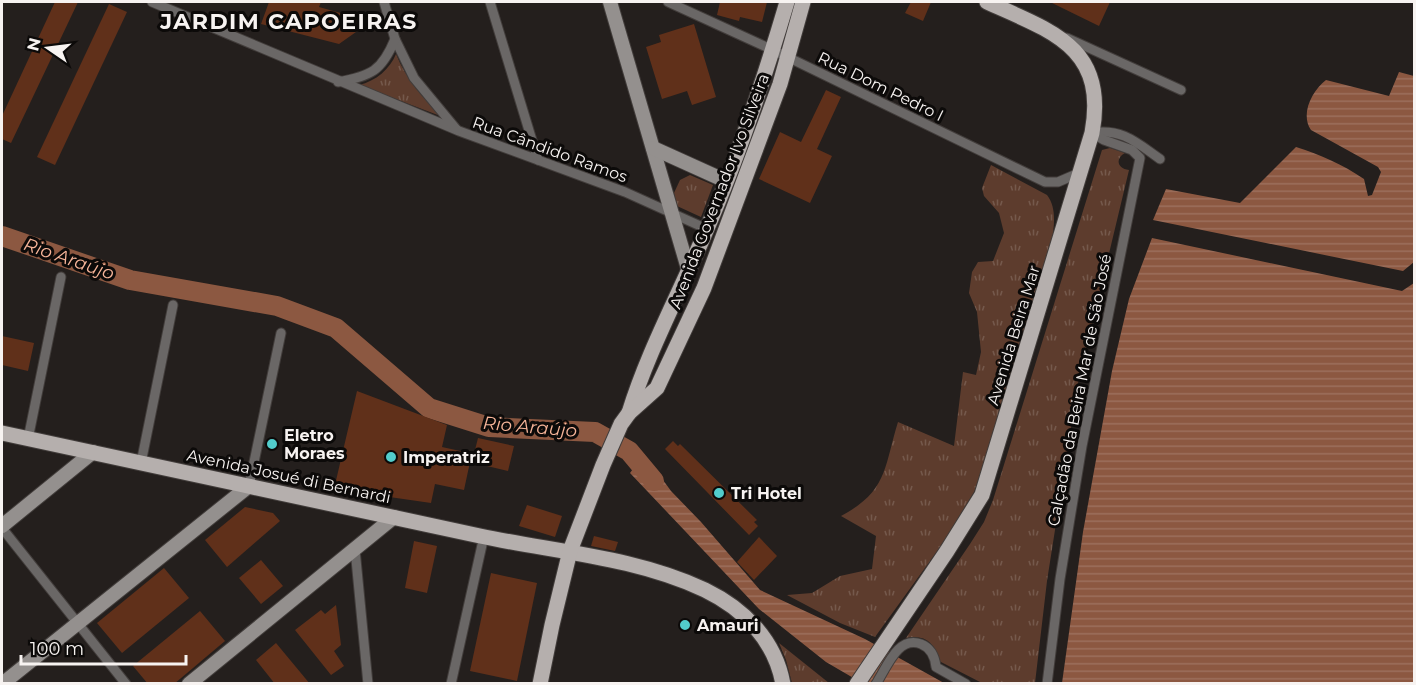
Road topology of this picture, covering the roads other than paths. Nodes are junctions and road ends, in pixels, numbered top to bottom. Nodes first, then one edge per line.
1 (155, 2) edge
2 (384, 2) edge
3 (490, 2) edge
4 (610, 2) edge
5 (668, 2) edge
6 (787, 2) edge
7 (803, 2) edge
8 (987, 2) edge
9 (1054, 32) junction
10 (395, 39) junction
11 (773, 50) junction
12 (1094, 50) junction
13 (1078, 55) junction
14 (788, 58) junction
15 (338, 82) junction
16 (1181, 90) dead end
17 (459, 131) junction
18 (1092, 133) junction
19 (652, 148) junction
20 (1160, 159) dead end
21 (538, 160) junction
22 (686, 163) junction
23 (1082, 171) junction
24 (726, 182) junction
25 (664, 188) junction
26 (741, 188) junction
27 (672, 213) junction
28 (707, 229) junction
29 (688, 272) junction
30 (61, 277) dead end
31 (173, 305) dead end
32 (282, 333) dead end
33 (625, 419) junction
34 (2, 433) edge
35 (28, 439) junction
36 (93, 453) junction
37 (141, 463) junction
38 (249, 486) junction
39 (394, 517) junction
40 (2, 527) edge
41 (484, 536) junction
42 (355, 549) junction
43 (570, 551) junction
44 (77, 623) junction
45 (894, 641) junction
46 (2, 684) edge
47 (126, 684) edge
48 (189, 684) edge
49 (368, 684) edge
50 (451, 684) edge
51 (540, 684) edge
52 (783, 684) edge
53 (857, 684) edge
54 (876, 684) edge
55 (966, 684) edge
56 (1047, 684) edge

1 - 15 street
2 - 10 street, Rua Cândido Ramos
3 - 21 street
4 - 19 street
5 - 11 street, Rua Dom Pedro I
6 - 11 main road, Avenida Governador Ivo Silveira
7 - 14 main road, Avenida Governador Ivo Silveira
8 - 9 main road, Avenida Beira Mar
9 - 12 street
9 - 13 main road, Avenida Beira Mar
10 - 15 street
10 - 17 street, Rua Cândido Ramos
11 - 14 street, Rua Dom Pedro I
11 - 24 main road, Avenida Governador Ivo Silveira
12 - 13 street
12 - 16 street
13 - 18 main road, Avenida Beira Mar
14 - 23 street, Rua Dom Pedro I
14 - 26 main road, Avenida Governador Ivo Silveira
15 - 17 street
17 - 21 street, Rua Cândido Ramos
18 - 20 street
18 - 23 main road, Avenida Beira Mar
18 - 56 street, Calçadão da Beira Mar de São José
19 - 22 street
19 - 25 street
21 - 27 street, Rua Cândido Ramos
22 - 24 street
22 - 25 street
23 - 45 main road, Avenida Beira Mar
24 - 26 main road
24 - 28 main road, Avenida Governador Ivo Silveira
25 - 27 street
26 - 33 main road, Avenida Governador Ivo Silveira
27 - 28 street, Rua Cândido Ramos
27 - 29 street
28 - 29 main road, Avenida Governador Ivo Silveira
29 - 33 main road, Avenida Governador Ivo Silveira
30 - 35 street
31 - 37 street
32 - 38 street
33 - 43 main road
34 - 35 main road, Avenida Josué di Bernardi
35 - 36 main road, Avenida Josué di Bernardi
36 - 37 main road, Avenida Josué di Bernardi
36 - 40 street
37 - 38 main road, Avenida Josué di Bernardi
38 - 39 main road, Avenida Josué di Bernardi
38 - 44 street
39 - 41 main road, Avenida Josué di Bernardi
39 - 42 street
40 - 44 street
41 - 43 main road, Avenida Josué di Bernardi
41 - 50 street
42 - 48 street
42 - 49 street
43 - 51 main road
43 - 52 main road, Avenida Josué di Bernardi
44 - 46 street
44 - 47 street
45 - 53 main road, Avenida Beira Mar
45 - 54 street
45 - 55 street

